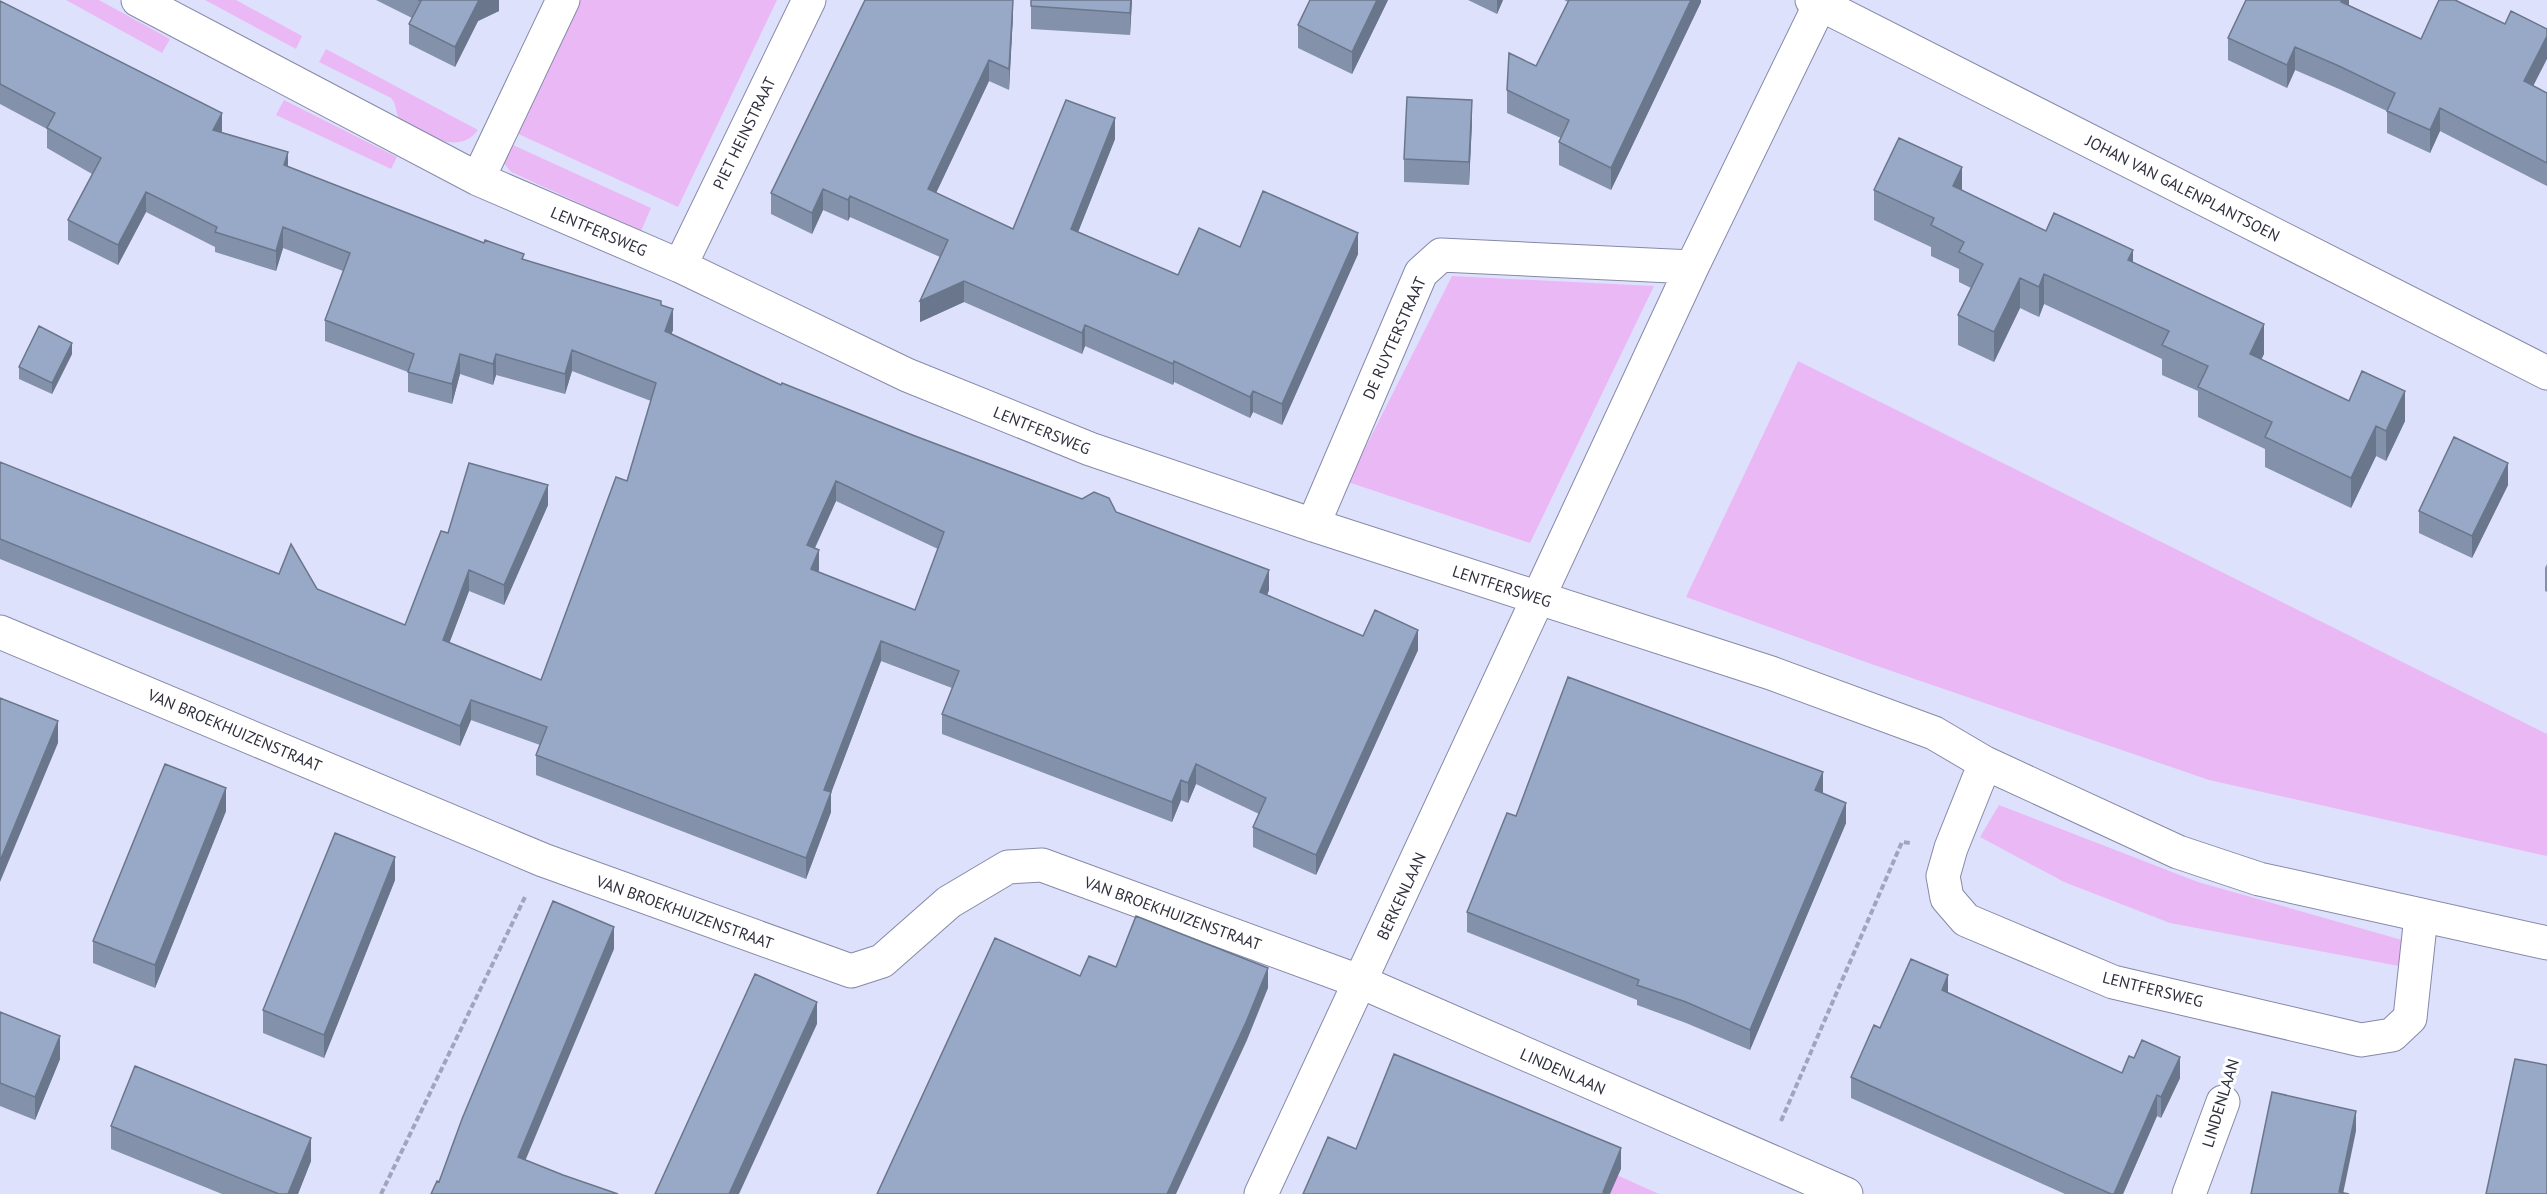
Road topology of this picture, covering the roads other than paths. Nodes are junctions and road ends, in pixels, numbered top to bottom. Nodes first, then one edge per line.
1 (138, 0) edge
2 (563, 0) edge
3 (809, 0) edge
4 (1818, 1) edge
5 (478, 179) junction
6 (680, 266) junction
7 (1692, 267) junction
8 (2547, 373) edge
9 (1313, 525) junction
10 (1538, 597) junction
11 (0, 632) edge
12 (1985, 763) junction
13 (2421, 916) junction
14 (2547, 943) edge
15 (1361, 982) junction
16 (2223, 1102) dead end
17 (1261, 1194) edge
18 (1846, 1194) edge
19 (2189, 1194) edge

1 - 5 street, LENTFERSWEG
2 - 5 street
3 - 6 street, PIET HEINSTRAAT
4 - 7 street
4 - 8 street, JOHAN VAN GALENPLANTSOEN
5 - 6 street, LENTFERSWEG
6 - 9 street, LENTFERSWEG
7 - 9 street, DE RUYTERSTRAAT
7 - 10 street
9 - 10 street, LENTFERSWEG
10 - 12 street, LENTFERSWEG
10 - 15 street, BERKENLAAN
11 - 15 street, VAN BROEKHUIZENSTRAAT
12 - 13 street, LENTFERSWEG
12 - 13 street, LENTFERSWEG
13 - 14 street, LENTFERSWEG
15 - 17 street, BERKENLAAN
15 - 18 street, LINDENLAAN
16 - 19 street, LINDENLAAN

